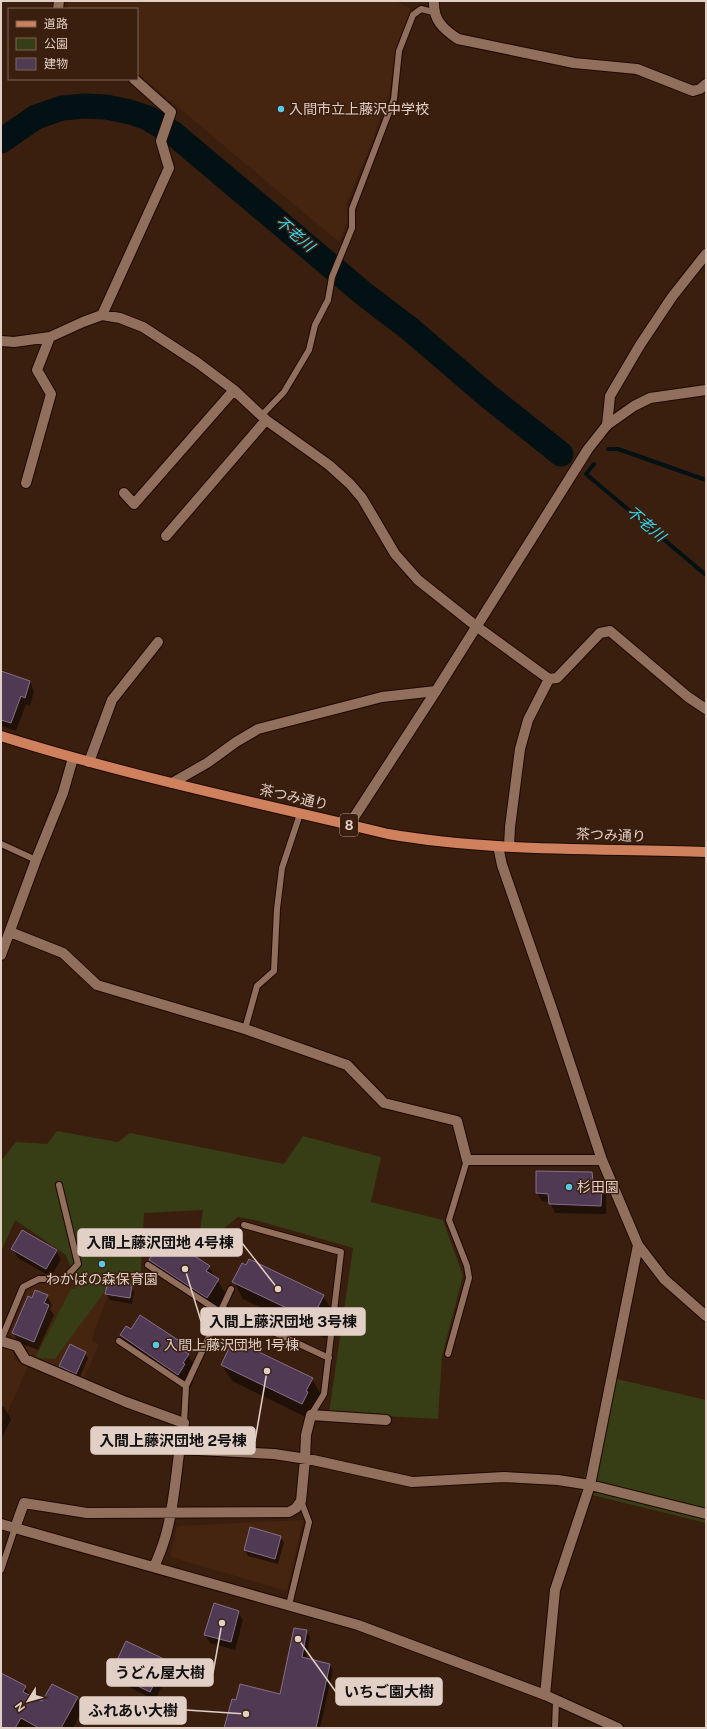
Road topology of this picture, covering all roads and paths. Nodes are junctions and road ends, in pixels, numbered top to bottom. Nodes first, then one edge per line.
1 (434, 1) edge
2 (433, 12) junction
3 (135, 80) edge
4 (706, 84) edge
5 (706, 254) edge
6 (102, 315) junction
7 (50, 337) junction
8 (1, 341) edge
9 (234, 390) junction
10 (706, 390) edge
11 (263, 418) junction
12 (607, 425) junction
13 (26, 484) dead end
14 (124, 493) dead end
15 (166, 536) dead end
16 (476, 626) junction
17 (158, 642) dead end
18 (549, 680) junction
19 (436, 691) junction
20 (706, 709) edge
21 (1, 736) edge
22 (73, 758) junction
23 (89, 762) junction
24 (172, 783) junction
25 (300, 814) junction
26 (349, 825) junction
27 (1, 844) edge
28 (498, 846) junction
29 (509, 846) junction
30 (706, 852) edge
31 (36, 860) junction
32 (10, 932) junction
33 (1, 955) edge
34 (245, 1029) junction
35 (467, 1160) junction
36 (602, 1160) junction
37 (58, 1185) dead end
38 (244, 1225) dead end
39 (638, 1245) junction
40 (148, 1265) dead end
41 (231, 1289) dead end
42 (221, 1310) junction
43 (706, 1316) edge
44 (1, 1341) edge
45 (119, 1341) dead end
46 (448, 1354) dead end
47 (329, 1358) junction
48 (186, 1386) junction
49 (311, 1415) junction
50 (386, 1420) dead end
51 (184, 1423) junction
52 (179, 1449) junction
53 (305, 1459) junction
54 (590, 1485) junction
55 (301, 1501) junction
56 (171, 1512) junction
57 (706, 1514) edge
58 (1, 1524) edge
59 (15, 1528) junction
60 (154, 1567) junction
61 (1, 1570) edge
62 (289, 1605) junction
63 (545, 1695) junction
64 (556, 1700) junction
65 (555, 1728) edge
66 (618, 1728) edge

1 - 2 street
2 - 4 street
2 - 11 lane
3 - 6 street
5 - 12 street
6 - 7 street
6 - 9 street
7 - 8 street
7 - 13 street
9 - 11 street
9 - 14 street
10 - 12 street
11 - 15 street
11 - 16 street
12 - 16 street
16 - 18 street
16 - 19 street
17 - 23 street
18 - 20 street
18 - 29 street
19 - 24 street
19 - 26 street
21 - 22 main road, 茶つみ通り / 8
22 - 23 main road, 茶つみ通り / 8
22 - 31 street
23 - 24 main road, 茶つみ通り / 8
24 - 25 main road, 茶つみ通り / 8
25 - 26 main road, 茶つみ通り / 8
25 - 34 lane
26 - 28 main road, 茶つみ通り / 8
27 - 31 lane
28 - 29 main road, 茶つみ通り / 8
28 - 36 street
29 - 30 main road, 茶つみ通り / 8
31 - 32 street
32 - 33 street
32 - 34 street
34 - 35 street
35 - 36 street
35 - 46 lane
36 - 39 street
37 - 44 lane
38 - 47 lane
39 - 43 street
39 - 54 street
40 - 42 lane
41 - 42 lane
42 - 47 lane
42 - 48 lane
44 - 51 street
45 - 48 lane
47 - 49 lane
48 - 51 lane
49 - 50 street
49 - 53 street
51 - 52 street
52 - 53 street
52 - 56 street
53 - 54 street
53 - 55 street
54 - 57 street
54 - 63 street
55 - 56 street
55 - 62 lane
56 - 59 street
56 - 60 street
58 - 59 street
59 - 60 street
59 - 61 lane
60 - 62 street
62 - 63 street
63 - 64 street
64 - 65 lane
64 - 66 street

